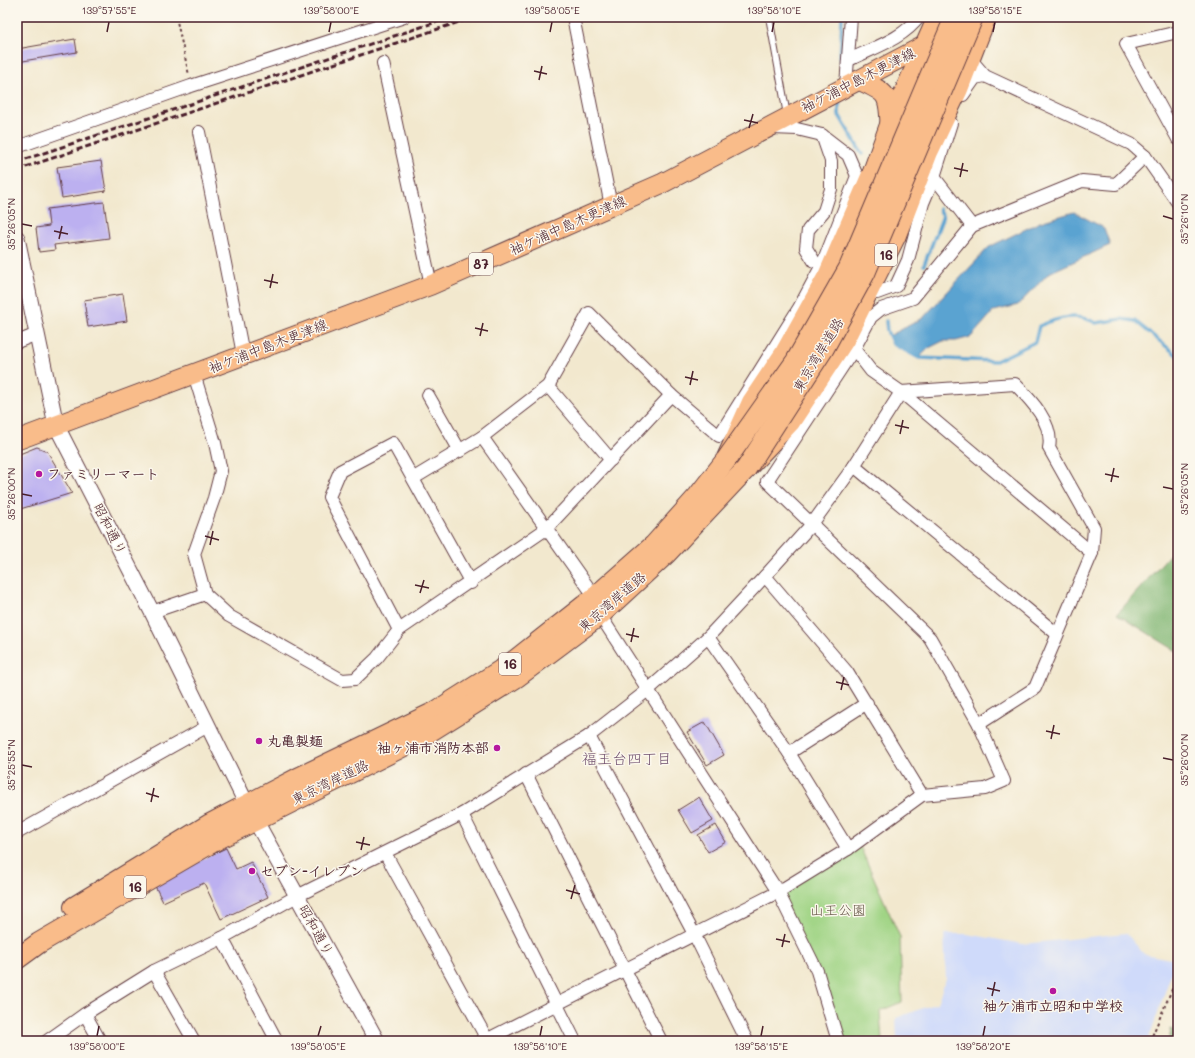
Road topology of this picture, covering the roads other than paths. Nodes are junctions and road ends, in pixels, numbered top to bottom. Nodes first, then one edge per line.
1 (404, 17) edge
2 (573, 17) edge
3 (769, 17) edge
4 (851, 17) edge
5 (919, 17) edge
6 (938, 17) edge
7 (954, 17) edge
8 (973, 17) edge
9 (976, 17) edge
10 (986, 17) edge
11 (1178, 32) edge
12 (933, 42) junction
13 (971, 58) junction
14 (849, 60) junction
15 (383, 62) dead end
16 (985, 76) junction
17 (852, 83) junction
18 (787, 117) junction
19 (890, 125) junction
20 (767, 127) junction
21 (199, 132) dead end
22 (822, 135) junction
23 (1178, 139) edge
24 (17, 147) edge
25 (1145, 156) junction
26 (934, 178) junction
27 (1178, 203) edge
28 (611, 206) junction
29 (972, 226) junction
30 (17, 238) edge
31 (814, 261) dead end
32 (431, 285) junction
33 (877, 293) dead end
34 (37, 334) junction
35 (17, 342) edge
36 (854, 349) junction
37 (243, 354) junction
38 (194, 374) junction
39 (548, 386) junction
40 (901, 392) junction
41 (428, 395) dead end
42 (671, 395) junction
43 (56, 425) junction
44 (482, 437) junction
45 (17, 440) edge
46 (460, 451) junction
47 (611, 460) junction
48 (726, 460) junction
49 (854, 466) junction
50 (746, 469) junction
51 (414, 478) junction
52 (812, 524) junction
53 (546, 529) junction
54 (1092, 553) junction
55 (765, 576) junction
56 (471, 583) junction
57 (205, 594) junction
58 (598, 606) junction
59 (152, 612) junction
60 (399, 630) junction
61 (1057, 634) junction
62 (708, 637) junction
63 (648, 690) junction
64 (867, 703) junction
65 (979, 724) junction
66 (208, 726) junction
67 (589, 736) junction
68 (789, 753) junction
69 (526, 774) junction
70 (922, 795) junction
71 (251, 812) junction
72 (462, 814) junction
73 (17, 833) edge
74 (848, 849) junction
75 (385, 853) junction
76 (778, 892) junction
77 (297, 896) junction
78 (694, 934) junction
79 (222, 938) junction
80 (17, 943) edge
81 (17, 959) edge
82 (625, 969) junction
83 (154, 971) junction
84 (557, 1004) junction
85 (85, 1014) junction
86 (47, 1041) edge
87 (100, 1041) edge
88 (194, 1041) edge
89 (277, 1041) edge
90 (377, 1041) edge
91 (487, 1041) edge
92 (575, 1041) edge
93 (661, 1041) edge
94 (747, 1041) edge
95 (838, 1041) edge

1 - 24 street
2 - 28 street
3 - 18 lane
4 - 14 street
5 - 14 street
6 - 12 highway, 16
7 - 48 highway, 東京湾岸道路 / 16, bridge
8 - 50 highway, 東京湾岸道路 / 16, bridge
9 - 12 main road, 87
10 - 13 highway, 16
11 - 23 street
12 - 13 street
12 - 17 main road, 袖ケ浦中島木更津線 / 87
12 - 19 highway, 16
13 - 16 street
13 - 50 highway, 16
14 - 17 street
15 - 32 street
16 - 25 street
16 - 26 street
17 - 18 main road, 袖ケ浦中島木更津線 / 87
17 - 19 main road
18 - 20 main road, 袖ケ浦中島木更津線 / 87
19 - 48 highway, 16
20 - 22 street
20 - 28 main road, 袖ケ浦中島木更津線 / 87
21 - 37 street
22 - 31 street
22 - 42 street
25 - 27 street
25 - 29 street
26 - 29 street
26 - 33 street
28 - 32 main road, 袖ケ浦中島木更津線 / 87
29 - 36 street
30 - 34 street, 昭和通り
32 - 37 main road, 袖ケ浦中島木更津線 / 87
34 - 35 street
34 - 43 street, 昭和通り
36 - 40 street
36 - 52 street
37 - 38 main road, 袖ケ浦中島木更津線 / 87
38 - 43 main road, 袖ケ浦中島木更津線 / 87
38 - 57 street
39 - 42 street
39 - 44 street
39 - 47 street
40 - 49 street
40 - 54 street
40 - 54 street
41 - 46 street
42 - 47 street
43 - 45 main road, 袖ケ浦中島木更津線 / 87
43 - 59 street, 昭和通り
44 - 46 street
44 - 53 street
46 - 51 street
47 - 53 street
48 - 58 highway, 東京湾岸道路 / 16
49 - 52 street
49 - 61 street
50 - 58 highway, 東京湾岸道路 / 16
51 - 56 street
51 - 60 street
52 - 55 street
52 - 65 street
53 - 56 street
53 - 58 street
54 - 61 street
55 - 62 street
55 - 64 street
56 - 60 street
57 - 59 street
57 - 60 street
58 - 63 street
58 - 71 highway, 東京湾岸道路 / 16
59 - 66 street, 昭和通り
61 - 65 street
62 - 63 street
62 - 68 street
63 - 67 street
63 - 76 street
64 - 68 street
64 - 70 street
65 - 70 street
66 - 71 street, 昭和通り
66 - 73 street
67 - 69 street
67 - 78 street
68 - 74 street
69 - 72 street
69 - 82 street
70 - 74 street
71 - 77 street, 昭和通り
71 - 80 highway, 東京湾岸道路 / 16
71 - 81 highway, 東京湾岸道路 / 16
72 - 75 street
72 - 84 street
74 - 76 street
75 - 77 street
75 - 91 street
76 - 78 street
76 - 95 street
77 - 79 street
77 - 90 street, 昭和通り
78 - 82 street
78 - 94 street
79 - 83 street
79 - 89 street
82 - 84 street
82 - 93 street
83 - 85 street
83 - 88 street
84 - 91 street
84 - 92 street
85 - 86 street
85 - 87 street

